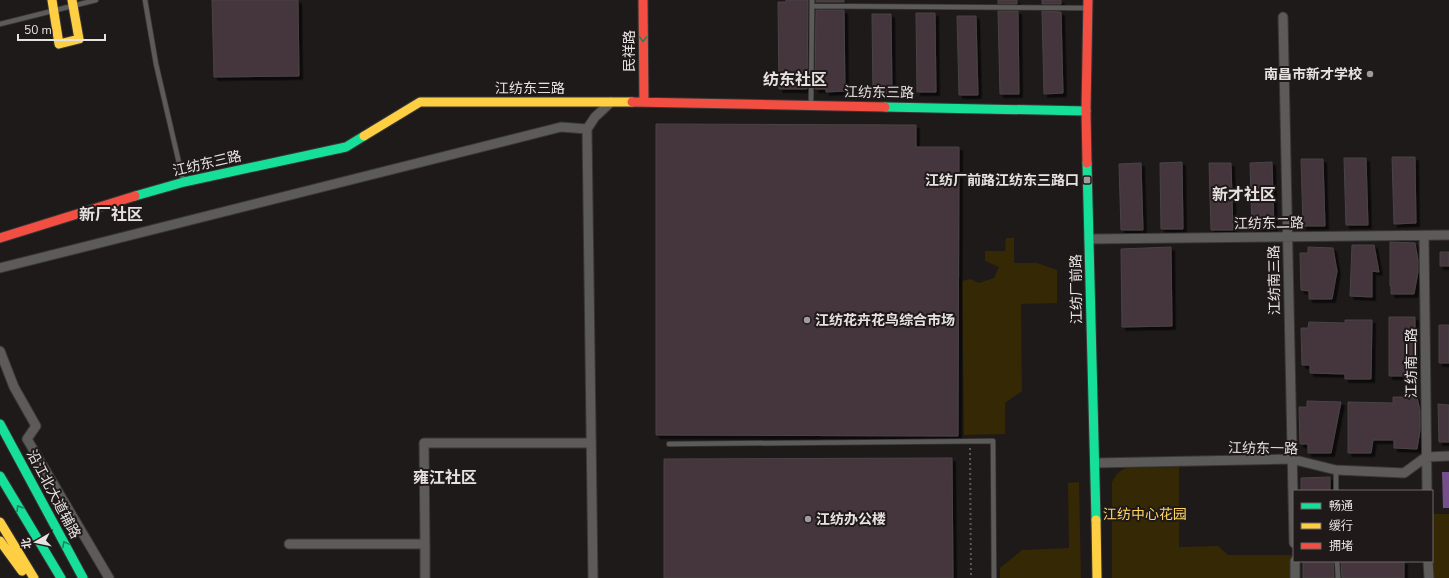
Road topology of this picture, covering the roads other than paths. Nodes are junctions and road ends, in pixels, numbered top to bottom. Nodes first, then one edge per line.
1 (52, 0) edge
2 (96, 0) edge
3 (145, 0) edge
4 (643, 0) edge
5 (651, 0) edge
6 (812, 0) edge
7 (73, 2) edge
8 (1088, 4) edge
9 (812, 6) junction
10 (54, 10) junction
11 (1283, 17) dead end
12 (0, 24) edge
13 (611, 102) junction
14 (648, 102) junction
15 (811, 105) junction
16 (1086, 111) junction
17 (587, 129) junction
18 (184, 182) junction
19 (1449, 235) edge
20 (1287, 236) junction
21 (1424, 236) junction
22 (0, 238) edge
23 (1089, 238) junction
24 (0, 268) edge
25 (0, 352) edge
26 (0, 424) edge
27 (591, 442) junction
28 (669, 444) dead end
29 (1449, 456) edge
30 (1426, 457) junction
31 (1291, 459) junction
32 (1095, 463) junction
33 (1336, 470) junction
34 (0, 476) edge
35 (1336, 490) edge
36 (1427, 490) edge
37 (1293, 515) edge
38 (0, 522) edge
39 (0, 541) edge
40 (289, 544) dead end
41 (425, 544) junction
42 (1295, 562) edge
43 (1337, 562) edge
44 (1428, 562) edge
45 (27, 578) edge
46 (34, 578) edge
47 (61, 578) edge
48 (84, 578) edge
49 (109, 578) edge
50 (425, 578) edge
51 (593, 578) edge
52 (994, 578) edge
53 (1097, 578) edge
54 (1295, 578) edge
55 (1338, 578) edge
56 (1429, 578) edge

1 - 10 main road
2 - 7 lane
3 - 18 lane
4 -> 14 main road, 民祥路
5 - 14 main road, 民祥路
6 - 9 lane
7 - 10 lane
7 - 10 main road
8 - 9 lane
8 - 16 main road, 江纺厂前路
9 - 15 lane
10 - 12 lane
11 - 20 street, 江纺南三路
13 - 14 main road, 江纺东三路
13 - 17 street
13 - 18 main road, 江纺东三路
14 - 15 main road, 江纺东三路
15 - 16 main road, 江纺东三路
16 - 23 main road, 江纺厂前路
17 - 24 street
17 - 27 street
18 - 22 main road, 江纺东三路
19 - 21 street, 江纺东二路
20 - 21 street, 江纺东二路
20 - 23 street, 江纺东二路
20 - 31 street, 江纺南三路
21 - 30 street, 江纺南二路
23 - 32 main road, 江纺厂前路
25 - 49 street
48 -> 26 main road, 沿江北大道辅路
27 - 41 street
27 - 51 street
28 - 52 lane
29 - 30 street
30 - 33 street, 江纺东一路
30 - 36 street, 江纺南二路
31 - 32 street, 江纺东一路
31 - 33 street, 江纺东一路
31 - 37 street, 江纺南三路
32 - 53 main road, 江纺厂前路
33 - 35 lane
47 -> 34 main road
38 - 46 main road
39 - 45 main road
40 - 41 street
41 - 50 street
42 - 54 street
43 - 55 lane
44 - 56 street

